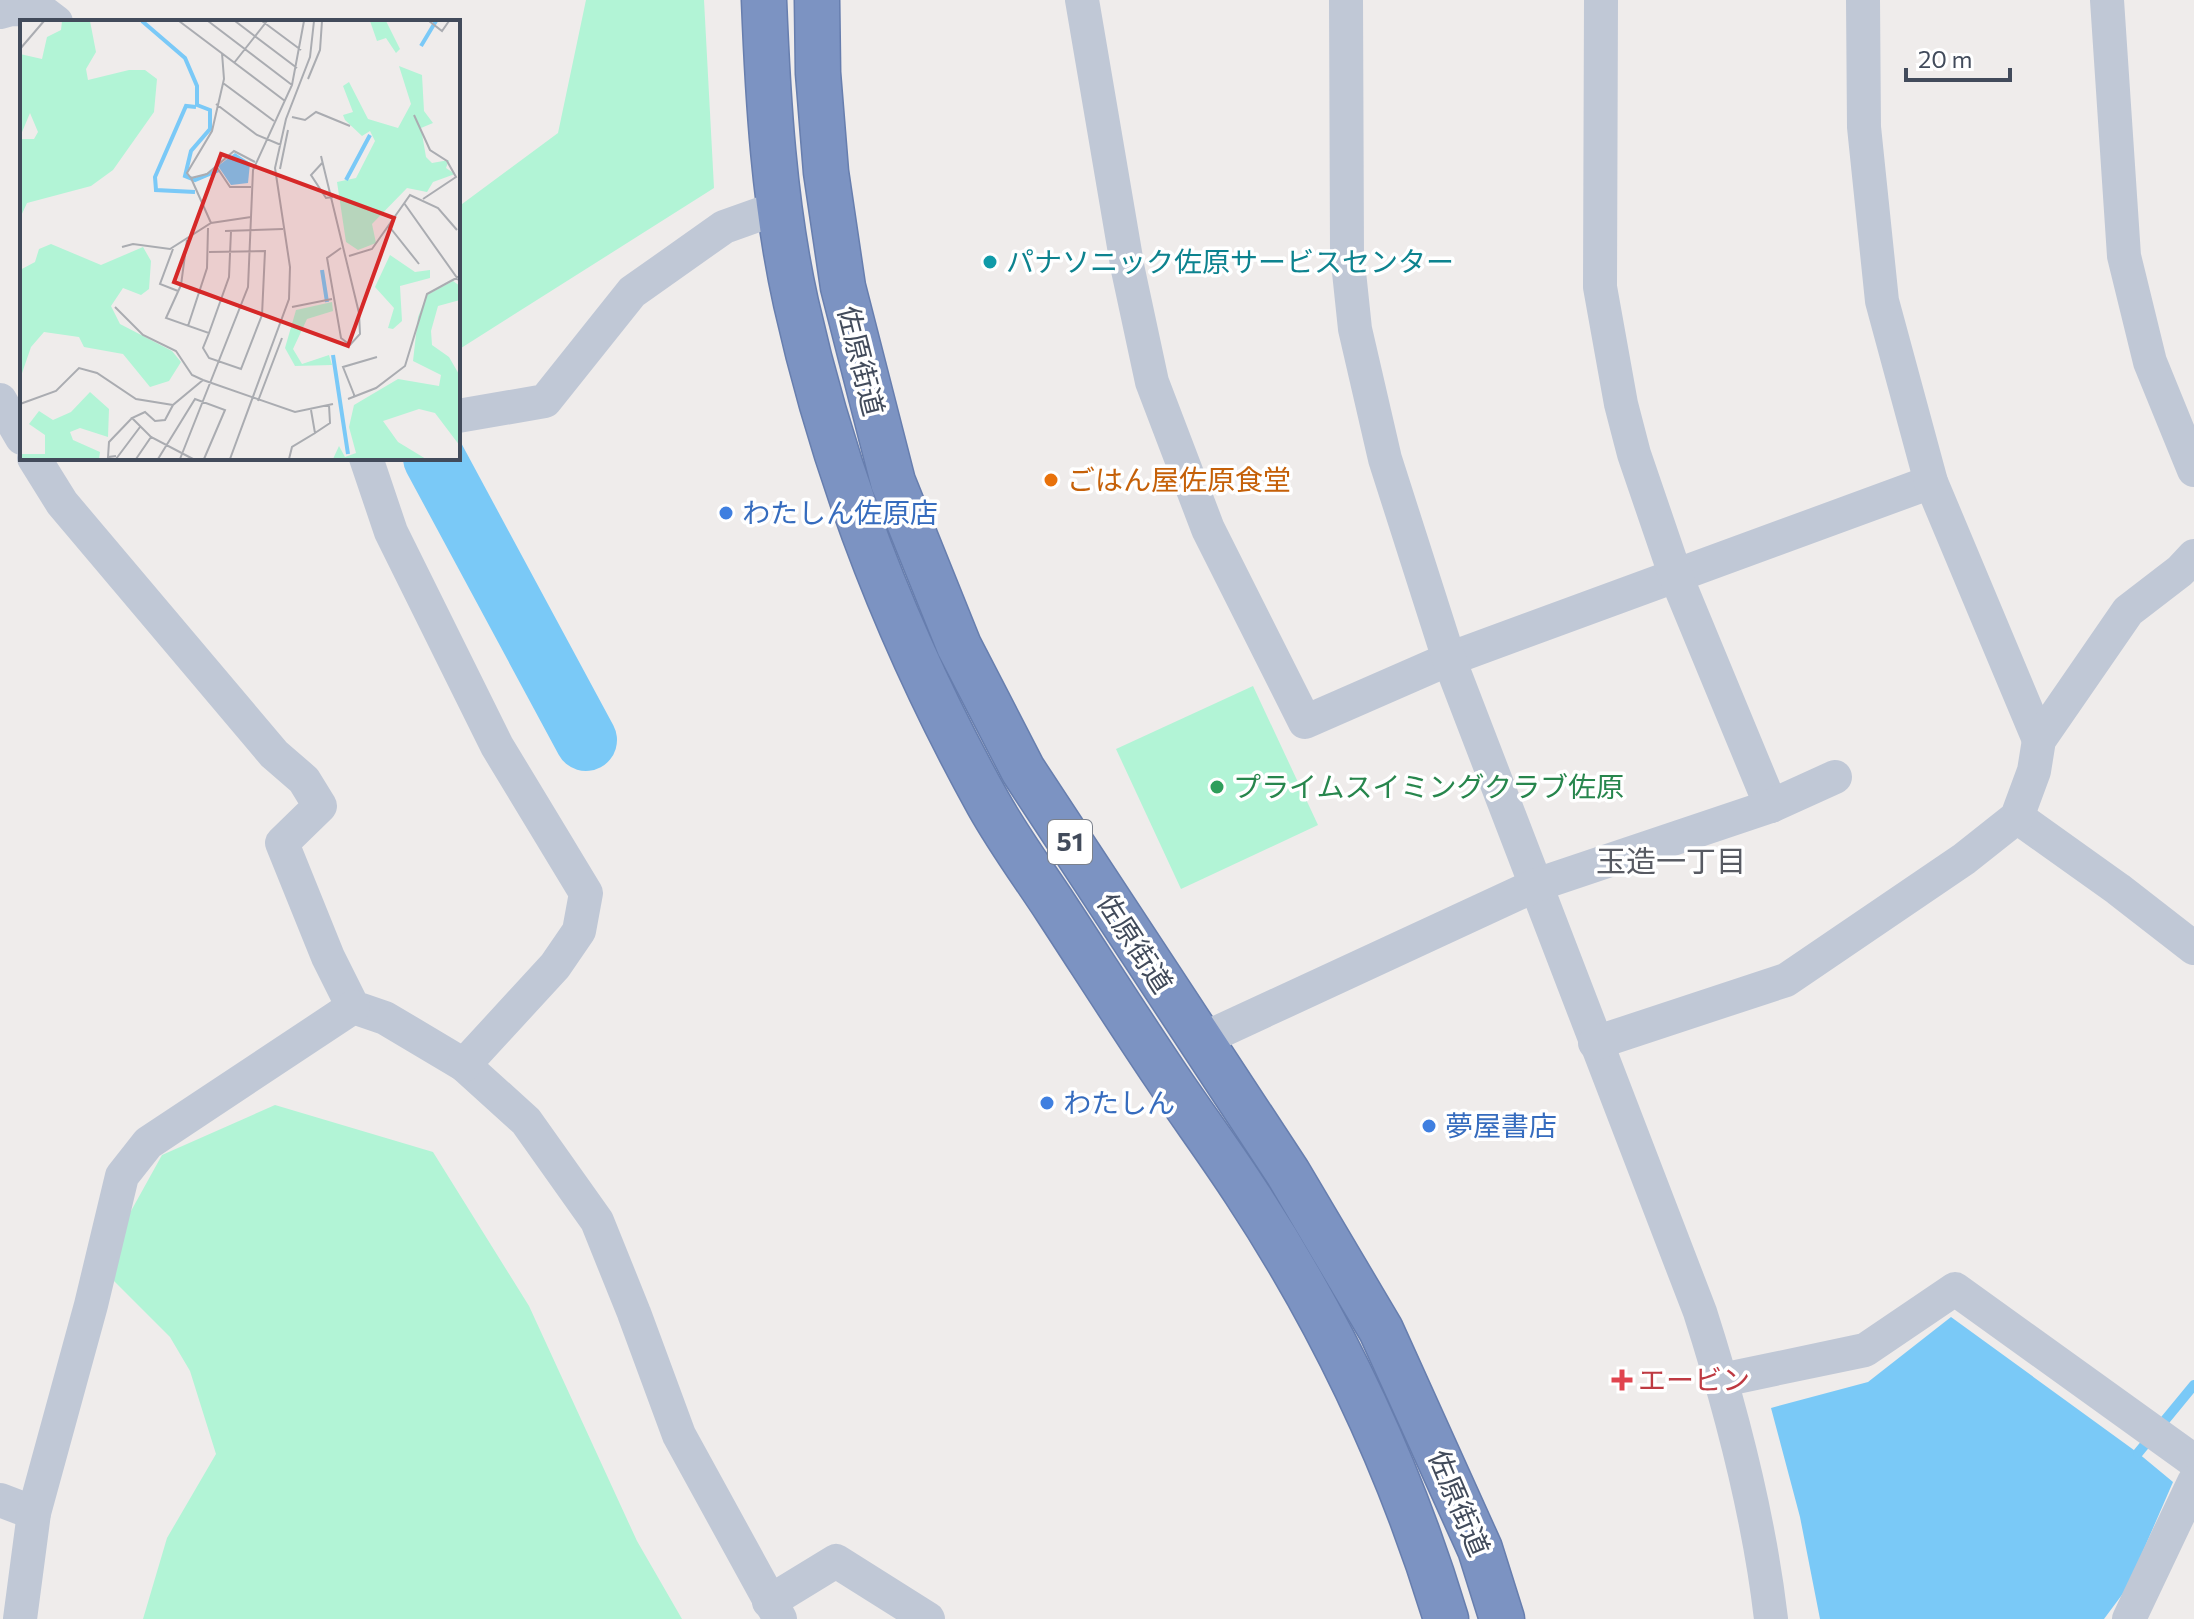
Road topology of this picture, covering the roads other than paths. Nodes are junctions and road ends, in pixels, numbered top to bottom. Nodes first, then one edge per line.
1 (764, 0) edge
2 (817, 0) edge
3 (1082, 0) edge
4 (1346, 0) edge
5 (1601, 0) edge
6 (1863, 0) edge
7 (2107, 0) edge
8 (0, 12) edge
9 (53, 20) edge
10 (780, 207) junction
11 (0, 400) edge
12 (460, 416) edge
13 (20, 435) edge
14 (35, 460) edge
15 (367, 460) edge
16 (2194, 470) edge
17 (1931, 482) junction
18 (2194, 556) edge
19 (1675, 574) junction
20 (1449, 659) junction
21 (2039, 740) junction
22 (1835, 777) dead end
23 (1771, 806) junction
24 (2017, 817) junction
25 (1536, 885) junction
26 (2194, 948) edge
27 (353, 1007) junction
28 (1199, 1041) junction
29 (1595, 1043) junction
30 (464, 1065) junction
31 (1722, 1380) junction
32 (2194, 1461) edge
33 (2194, 1482) edge
34 (0, 1500) edge
35 (34, 1513) junction
36 (775, 1610) edge
37 (20, 1619) edge
38 (928, 1619) edge
39 (1446, 1619) edge
40 (1502, 1619) edge
41 (1771, 1619) edge
42 (2129, 1619) edge

1 - 10 highway, 佐原街道 / 51
2 - 28 highway, 佐原街道 / 51
3 - 20 street
4 - 20 street
5 - 19 street
6 - 17 street
7 - 16 street
8 - 9 street
10 - 12 street
10 - 39 highway, 佐原街道 / 51
11 - 13 street
14 - 27 street
15 - 30 street
17 - 19 street
17 - 21 street
18 - 21 street
19 - 20 street
19 - 23 street
20 - 25 street
21 - 24 street
22 - 23 street
23 - 25 street
24 - 26 street
24 - 29 street
25 - 28 street
25 - 29 street
27 - 30 street
27 - 35 street
28 - 40 highway, 佐原街道 / 51
29 - 31 street
30 - 36 street
31 - 32 street
31 - 41 street
33 - 42 street
34 - 35 street
35 - 37 street
36 - 38 street

